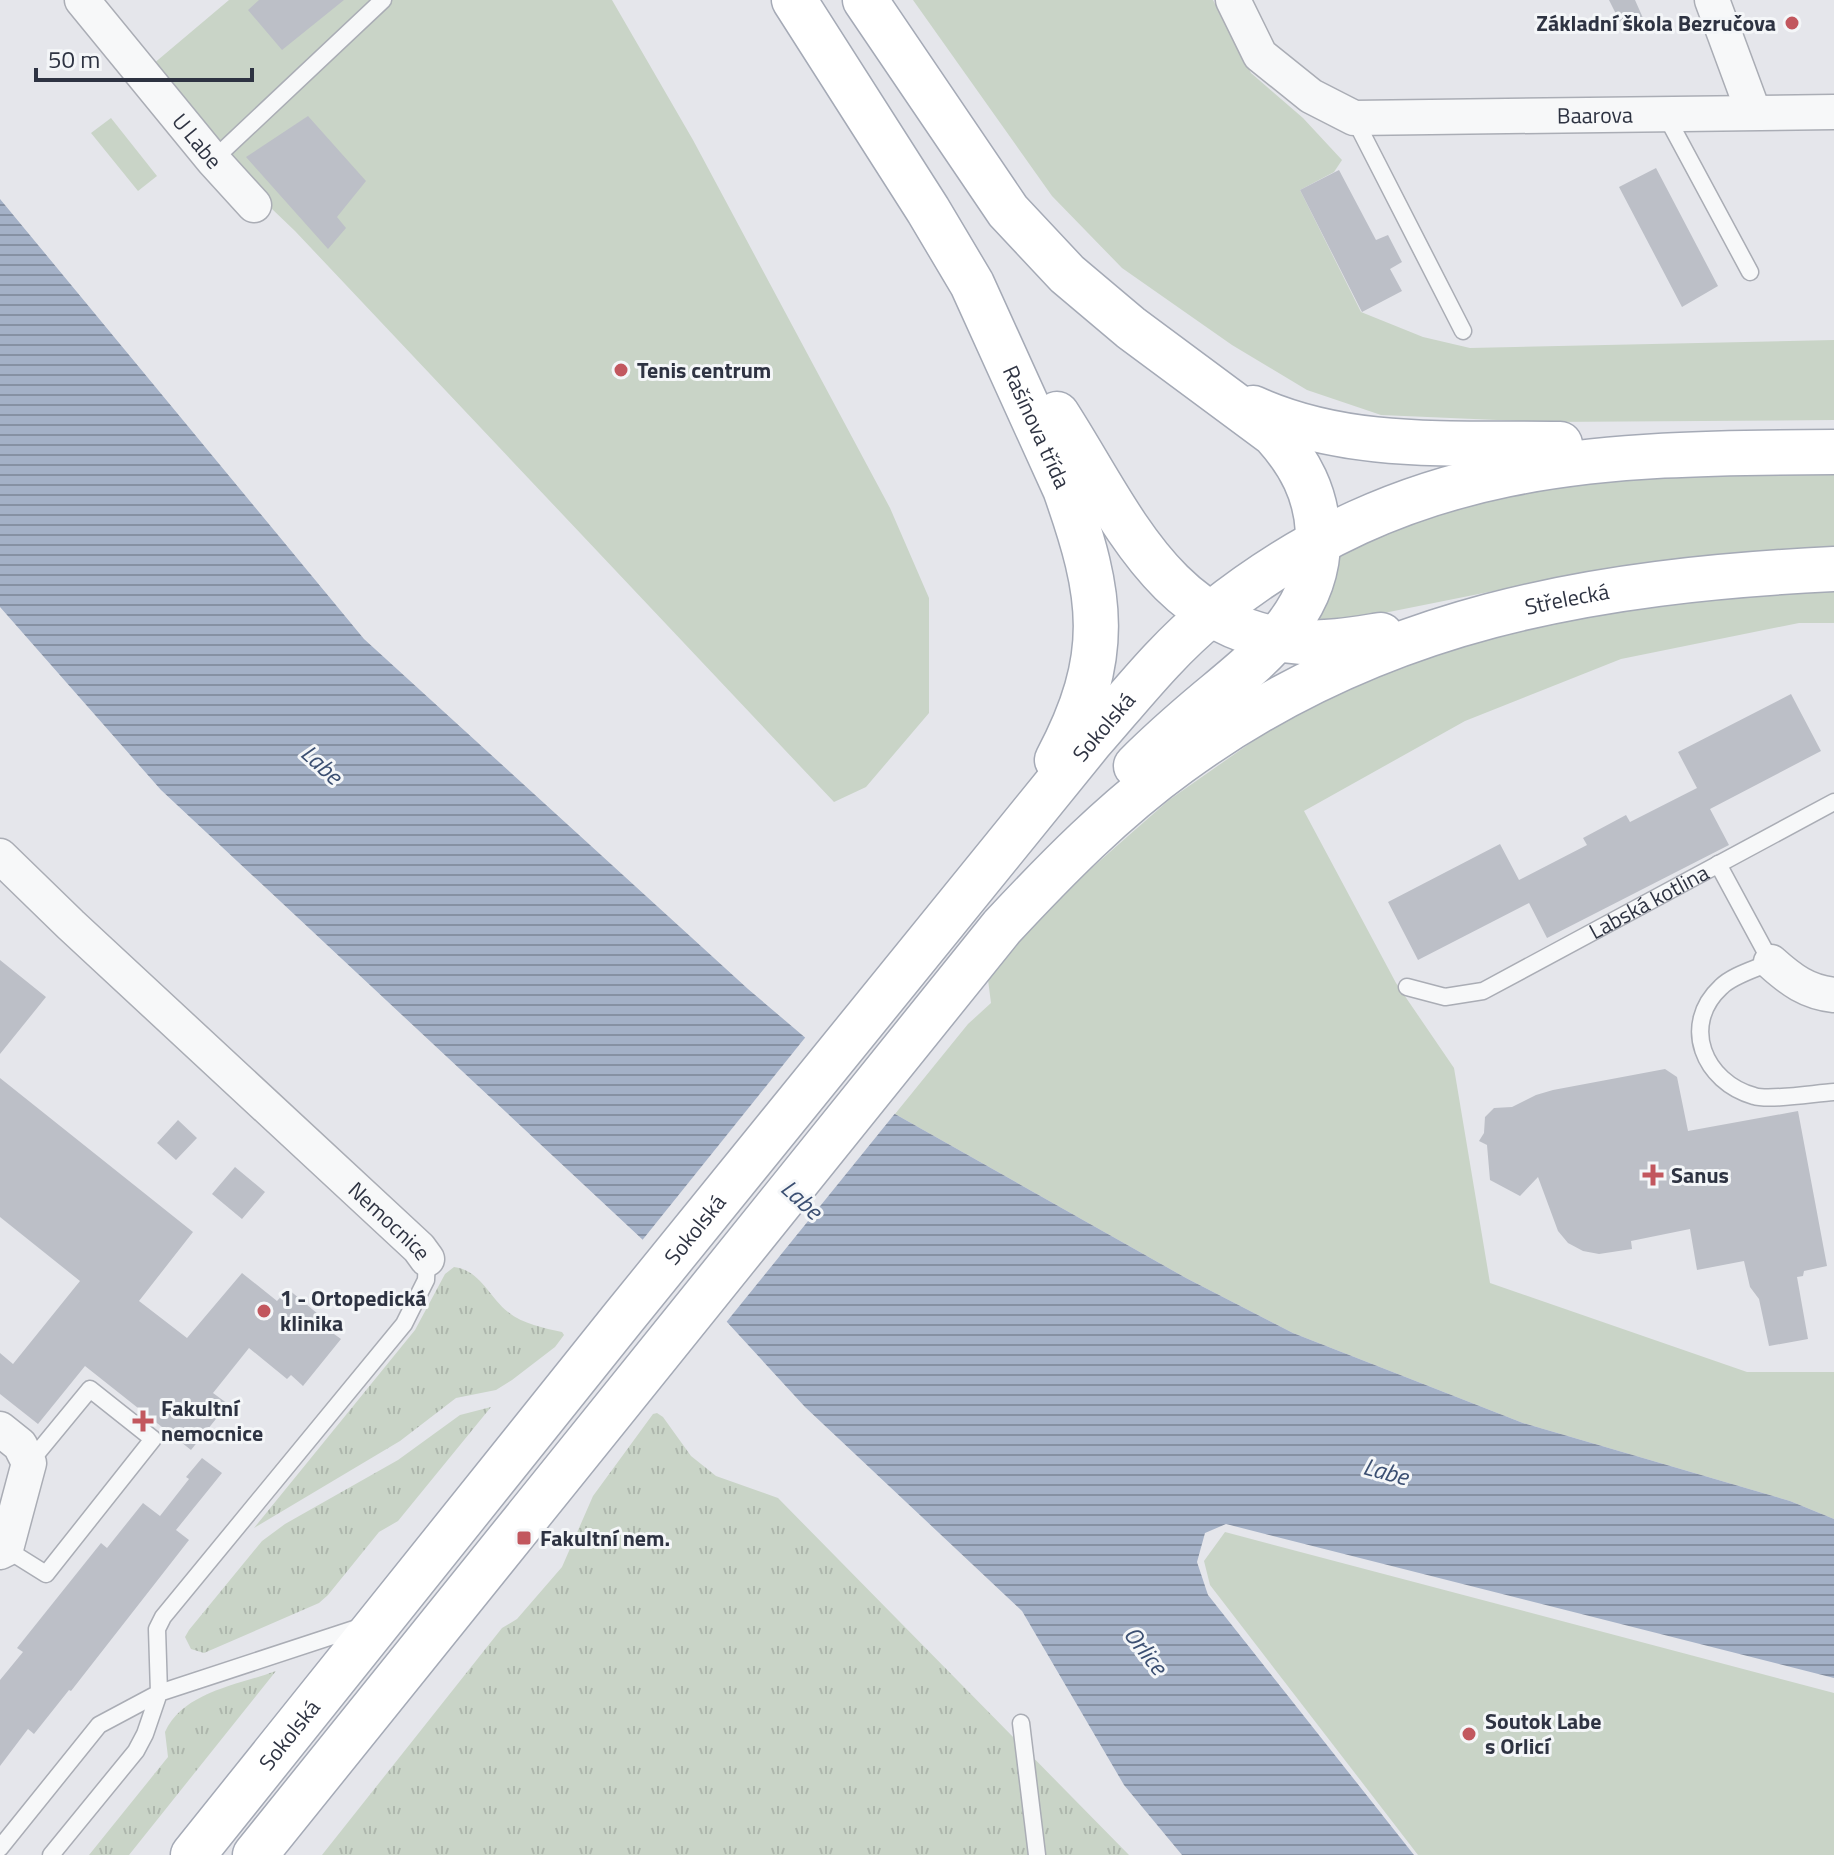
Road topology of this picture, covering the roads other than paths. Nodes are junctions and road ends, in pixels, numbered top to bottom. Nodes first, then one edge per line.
1 (82, 0) edge
2 (383, 0) edge
3 (794, 0) edge
4 (865, 0) edge
5 (1233, 0) edge
6 (1712, 0) edge
7 (1753, 111) junction
8 (1834, 112) edge
9 (1664, 113) junction
10 (1354, 118) junction
11 (213, 160) junction
12 (254, 205) dead end
13 (1750, 272) dead end
14 (972, 284) junction
15 (1463, 331) dead end
16 (1199, 377) junction
17 (1834, 452) edge
18 (1705, 453) junction
19 (1318, 541) junction
20 (1834, 569) edge
21 (1521, 606) junction
22 (1210, 615) junction
23 (1278, 639) junction
24 (1834, 802) edge
25 (0, 856) edge
26 (1718, 864) junction
27 (981, 876) junction
28 (1002, 927) junction
29 (1771, 962) junction
30 (1407, 987) dead end
31 (1834, 995) edge
32 (1834, 1092) edge
33 (427, 1259) joint
34 (17, 1446) edge
35 (3, 1550) edge
36 (381, 1620) junction
37 (159, 1693) junction
38 (1021, 1723) dead end
39 (0, 1848) edge
40 (51, 1855) edge
41 (193, 1855) edge
42 (255, 1855) edge
43 (1037, 1855) edge

1 - 11 street, U Labe
2 - 11 lane
3 - 14 main road, Rašínova třída
4 - 16 main road
5 - 10 street
6 - 7 street
7 - 8 street, Baarova
7 - 9 street, Baarova
9 - 10 street, Baarova
9 - 13 lane
10 - 15 lane
11 - 12 street, U Labe
14 - 22 main road
14 - 27 main road, Rašínova třída
16 - 18 main road
16 - 19 main road
17 - 18 main road
18 - 19 main road
19 - 22 main road, Sokolská
19 - 23 main road
20 - 21 main road, Střelecká
21 - 23 main road
21 - 28 main road, Střelecká
22 - 23 main road
22 - 27 main road, Sokolská
23 - 28 main road
24 - 26 lane
25 - 33 street, Nemocnice
26 - 29 lane, Labská kotlina
26 - 30 lane, Labská kotlina
27 - 36 main road, Sokolská
28 - 42 main road
29 - 31 street, Labská kotlina
29 - 32 lane
33 - 37 lane, Nemocnice
34 - 35 street
34 - 35 lane
36 - 37 lane
36 - 41 main road, Sokolská
37 - 39 lane
37 - 40 lane
38 - 43 lane

